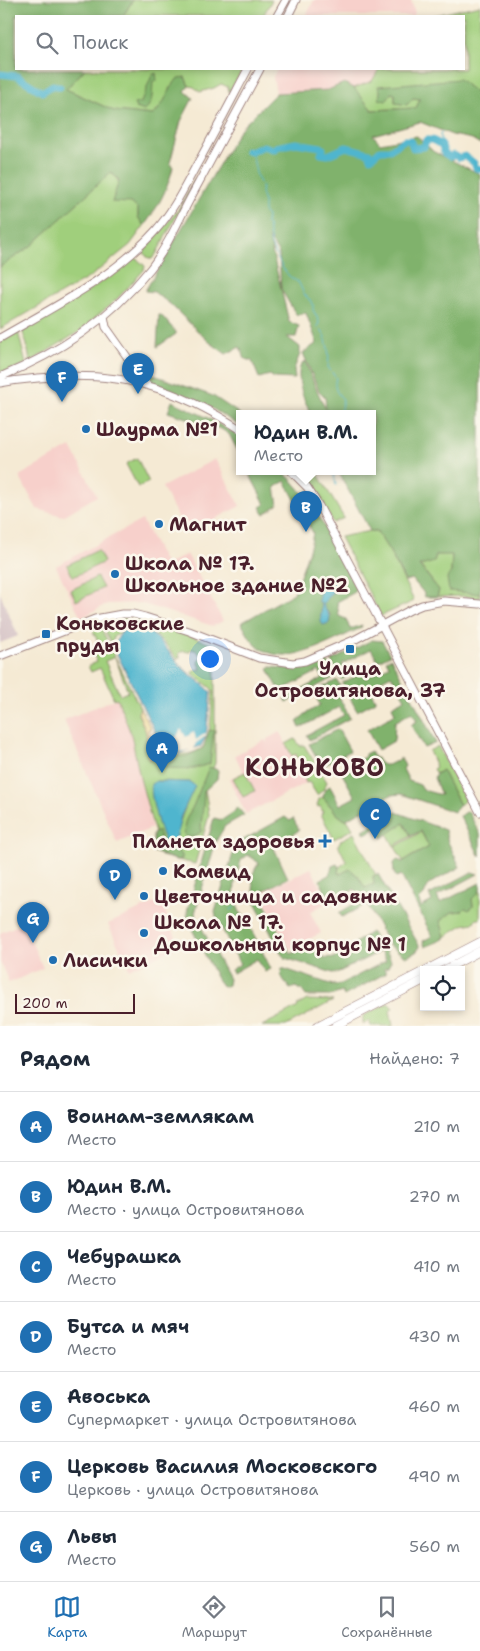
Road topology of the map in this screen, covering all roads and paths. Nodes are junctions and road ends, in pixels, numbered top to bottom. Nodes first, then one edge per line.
1 (286, 0) edge
2 (296, 0) edge
3 (277, 15) edge
4 (288, 15) edge
5 (247, 70) edge
6 (259, 70) edge
7 (104, 316) junction
8 (0, 338) edge
9 (0, 377) edge
10 (0, 383) edge
11 (147, 385) junction
12 (236, 427) edge
13 (295, 475) edge
14 (480, 604) edge
15 (382, 626) junction
16 (0, 656) edge
17 (480, 812) edge
18 (480, 942) edge
19 (480, 951) edge
20 (433, 966) edge
21 (452, 966) edge
22 (420, 973) edge
23 (420, 982) edge
24 (317, 1026) edge
25 (335, 1026) edge

1 - 3 main road
2 - 4 main road
5 - 8 main road
6 - 7 main road
7 - 9 main road
7 - 11 main road
10 - 11 main road
11 - 12 main road
13 - 15 main road
14 - 15 main road
15 - 16 main road
15 - 17 main road
18 - 20 main road
19 - 21 main road
22 - 24 main road
23 - 25 main road

